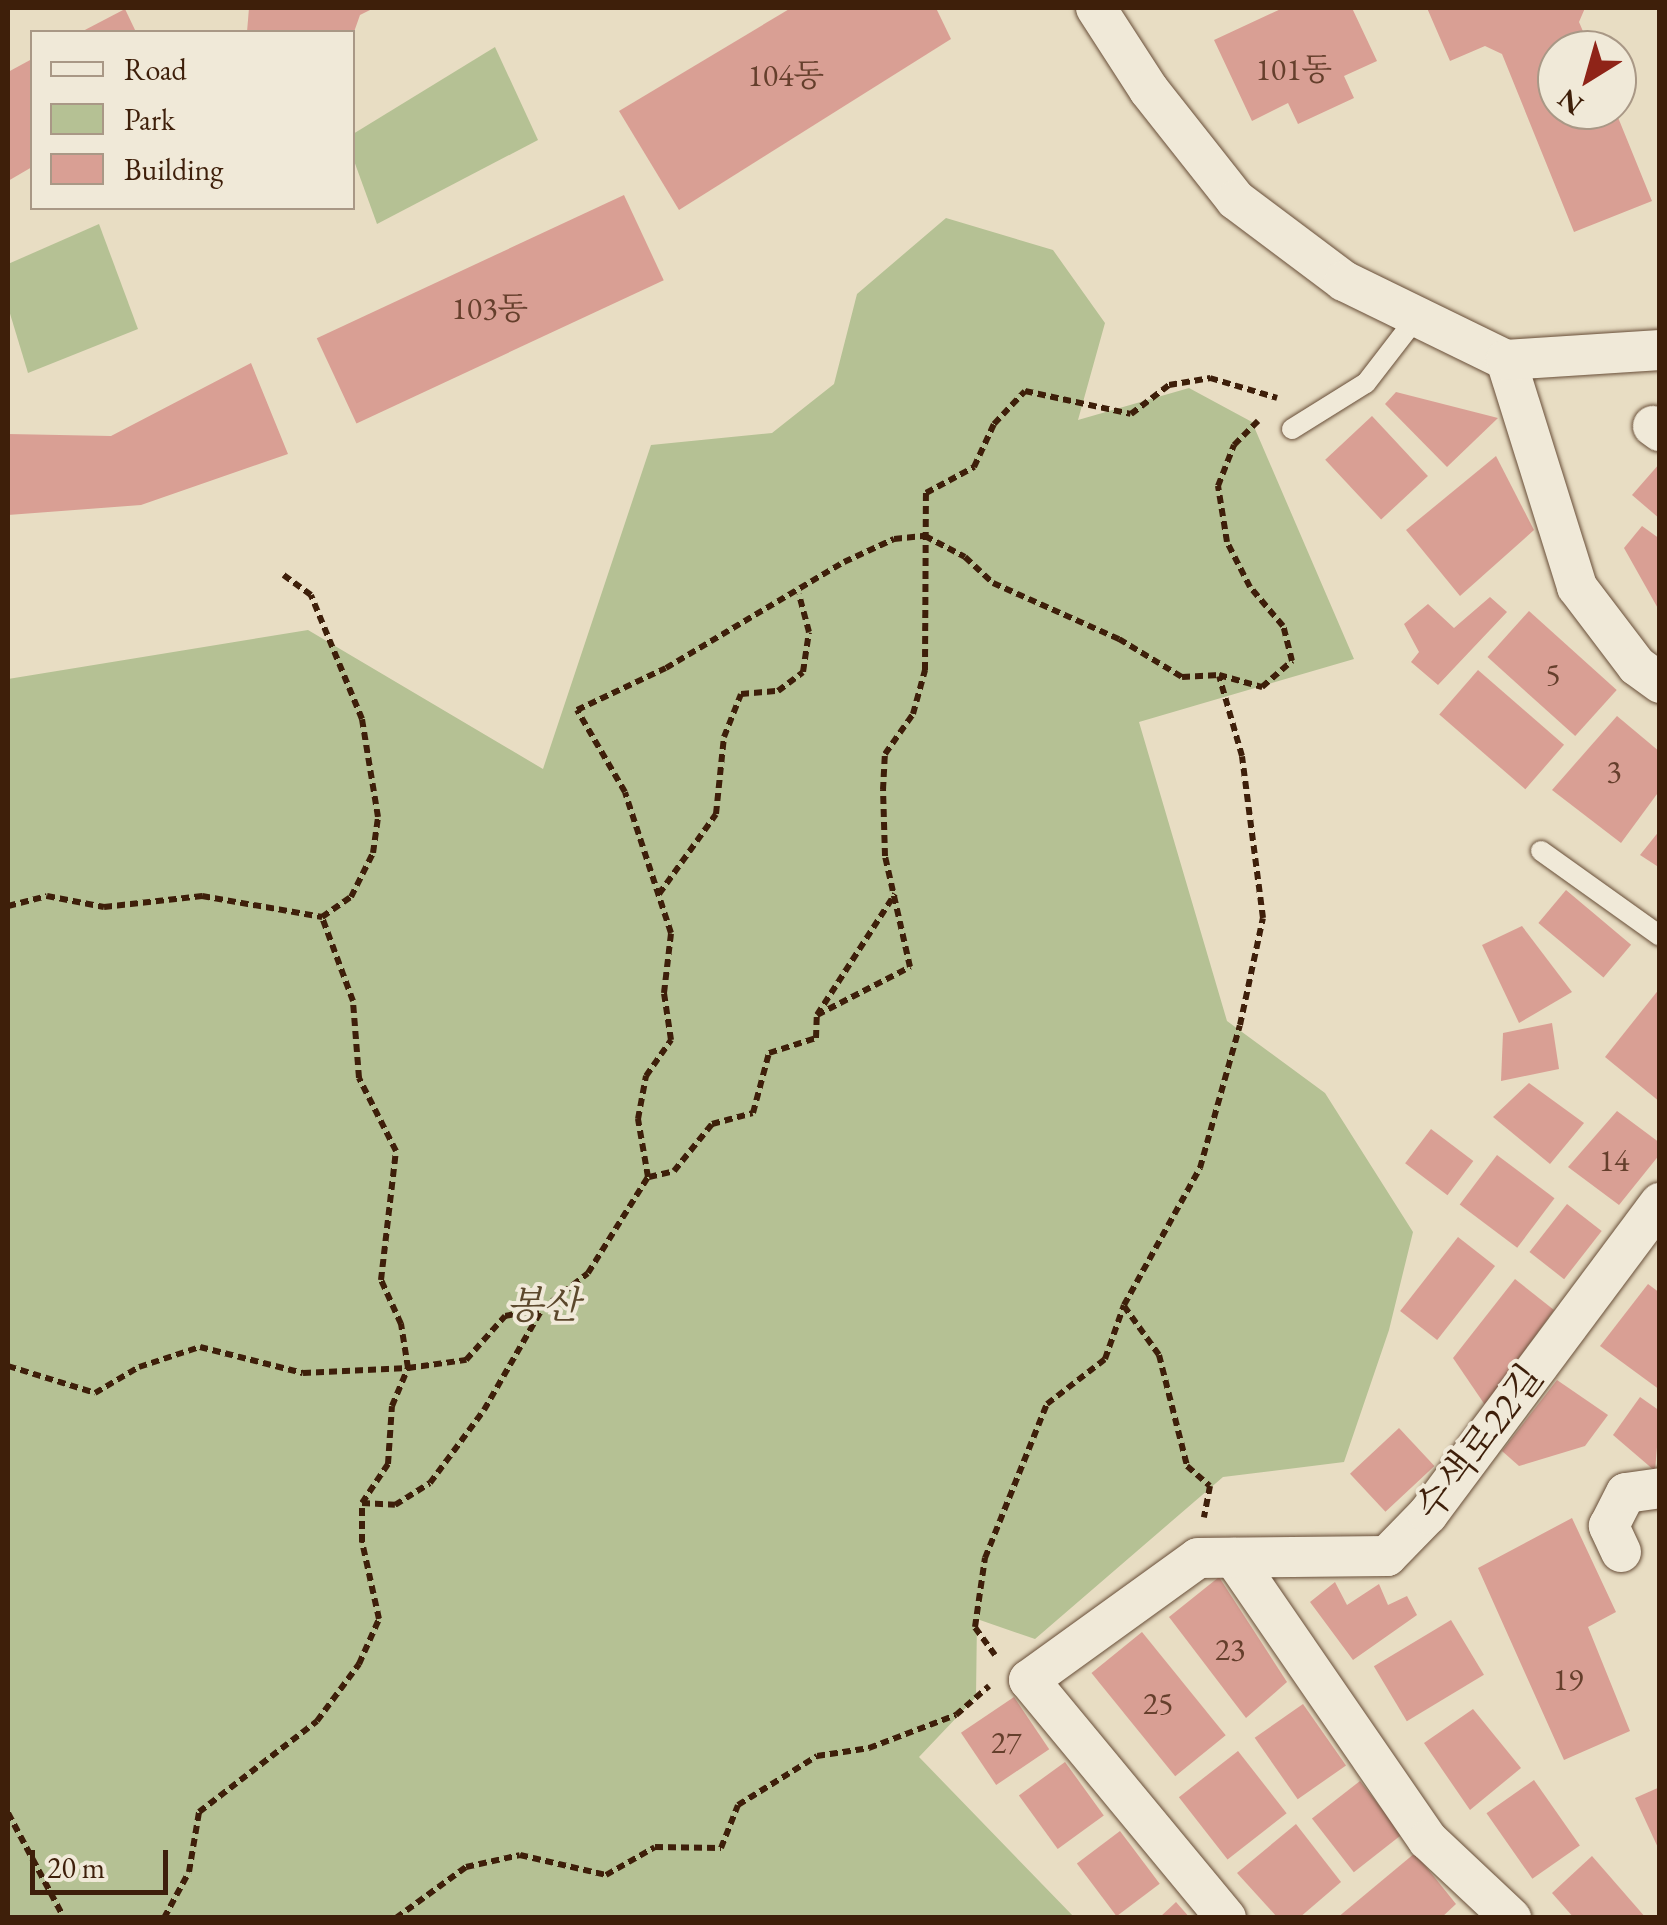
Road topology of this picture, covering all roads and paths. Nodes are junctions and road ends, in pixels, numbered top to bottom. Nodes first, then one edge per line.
1 (1096, 8) edge
2 (1420, 314) junction
3 (1660, 350) edge
4 (1506, 360) junction
5 (1292, 429) dead end
6 (926, 536) junction
7 (283, 575) dead end
8 (799, 594) junction
9 (1219, 675) junction
10 (1660, 683) edge
11 (1541, 851) dead end
12 (895, 893) junction
13 (658, 895) junction
14 (8, 906) edge
15 (322, 917) junction
16 (1660, 936) edge
17 (817, 1015) junction
18 (648, 1178) junction
19 (1660, 1203) edge
20 (1124, 1305) junction
21 (542, 1309) junction
22 (8, 1366) edge
23 (408, 1368) junction
24 (1660, 1488) edge
25 (362, 1503) junction
26 (1621, 1552) dead end
27 (1234, 1558) junction
28 (1006, 1672) dead end
29 (994, 1682) dead end
30 (8, 1813) edge
31 (64, 1918) edge
32 (164, 1918) edge
33 (396, 1918) edge
34 (1226, 1918) edge
35 (1511, 1918) edge

1 - 2 street
2 - 4 street
2 - 5 lane
3 - 4 street
4 - 10 street
6 - 8 path
6 - 9 path
6 - 9 path
6 - 12 path
7 - 15 path
8 - 13 path
8 - 13 path
9 - 20 path
11 - 16 lane
12 - 17 path
12 - 17 path
13 - 18 path
14 - 15 path
15 - 23 path
17 - 18 path
18 - 21 path
19 - 27 street, 수색로22길
20 - 27 path
20 - 28 path
21 - 23 path
21 - 25 path
22 - 23 path
23 - 25 path
24 - 26 street
25 - 32 path
27 - 34 street, 수색로22길
27 - 35 street
29 - 33 path
30 - 31 path

